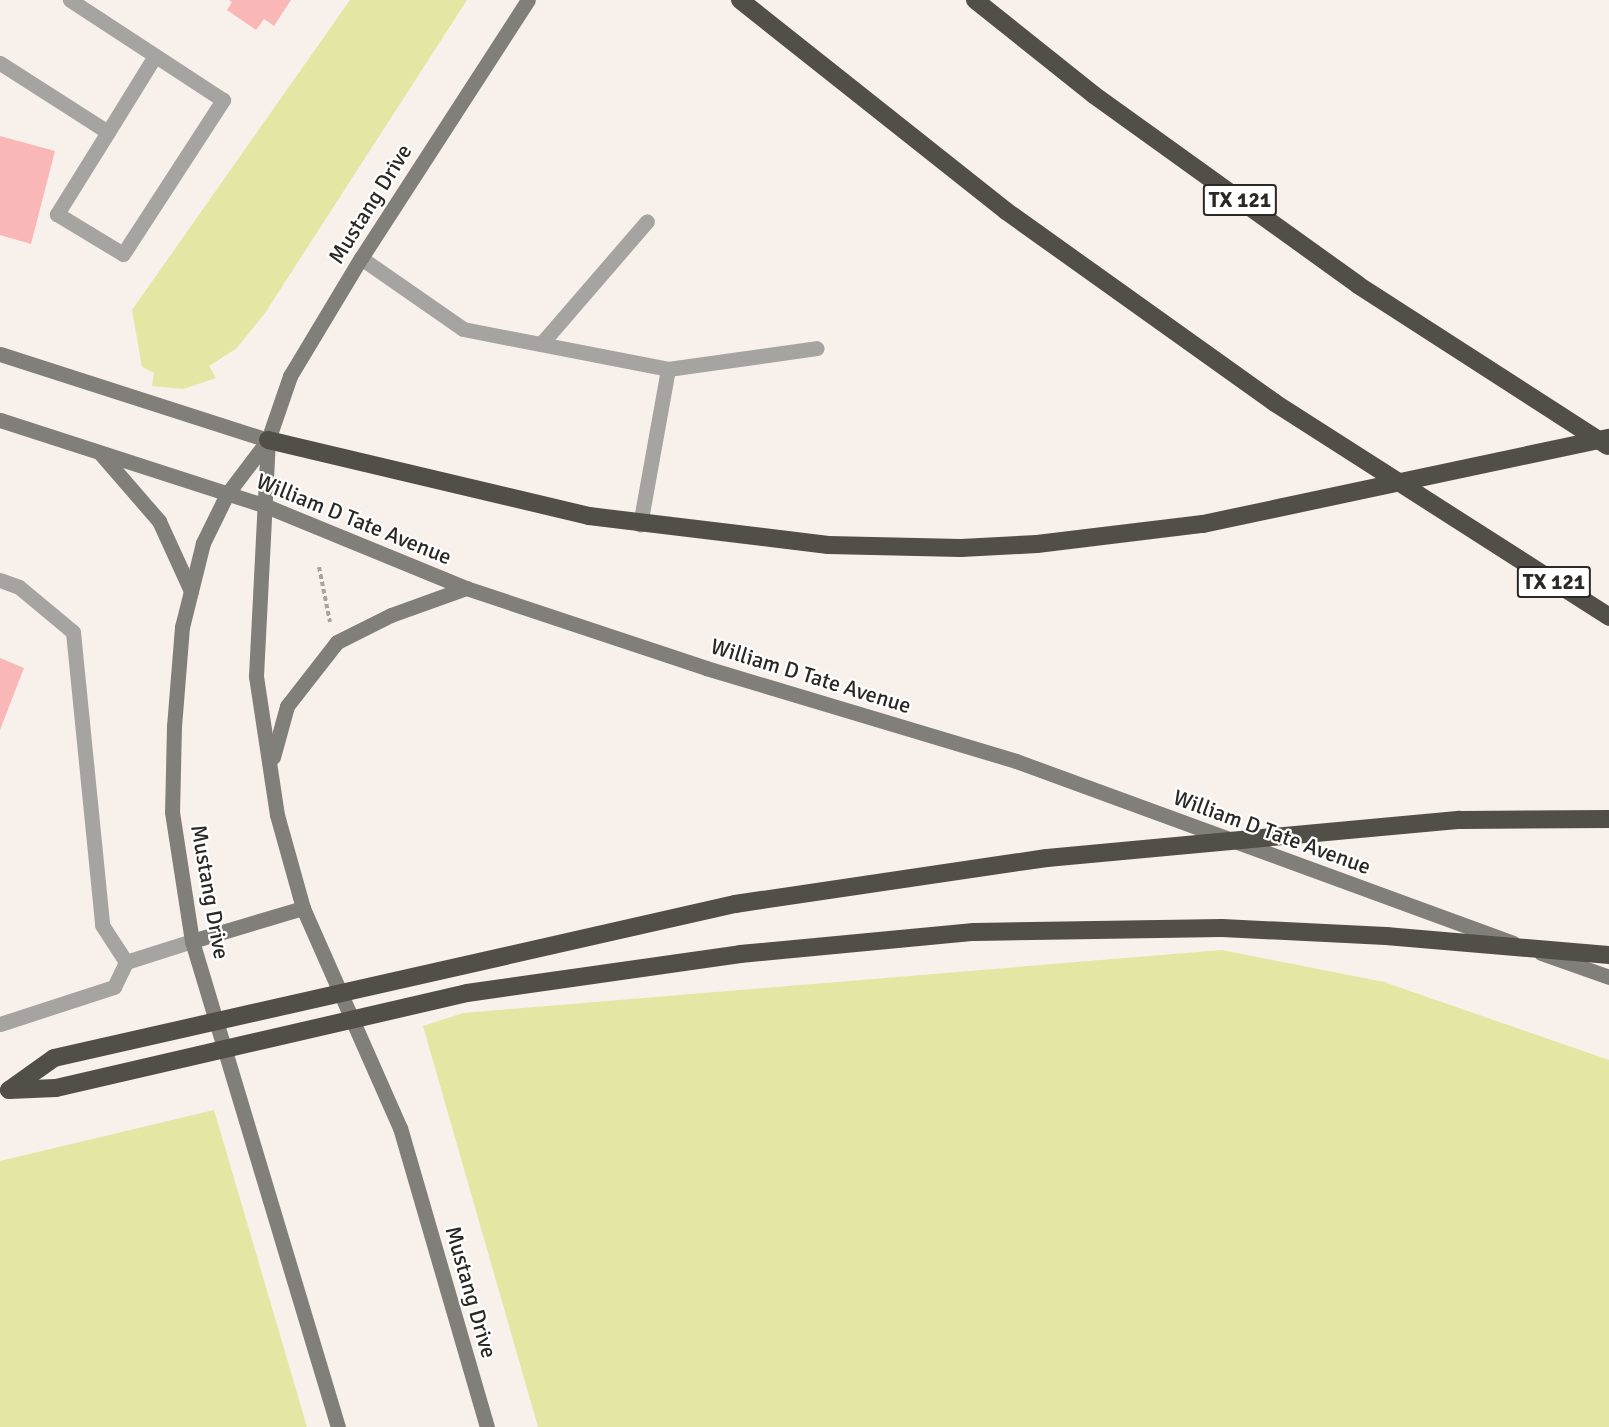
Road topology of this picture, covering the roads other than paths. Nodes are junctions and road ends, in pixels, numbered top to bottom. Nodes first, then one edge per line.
1 (70, 0) edge
2 (741, 0) edge
3 (975, 0) edge
4 (527, 1) edge
5 (155, 56) junction
6 (0, 63) edge
7 (108, 132) junction
8 (647, 221) dead end
9 (361, 258) junction
10 (541, 344) junction
11 (817, 348) dead end
12 (0, 354) edge
13 (668, 369) junction
14 (0, 420) edge
15 (1609, 438) edge
16 (268, 440) junction
17 (1609, 446) edge
18 (100, 454) junction
19 (227, 494) junction
20 (266, 506) junction
21 (640, 525) junction
22 (0, 580) edge
23 (466, 588) junction
24 (191, 591) junction
25 (1609, 617) edge
26 (271, 763) junction
27 (1609, 819) edge
28 (303, 908) junction
29 (192, 941) junction
30 (1609, 955) edge
31 (126, 962) junction
32 (1609, 977) edge
33 (0, 1024) edge
34 (4, 1091) edge
35 (338, 1427) edge
36 (487, 1427) edge

1 - 5 lane
2 - 25 highway, TX 121
3 - 17 highway, TX 121
4 - 9 main road, Mustang Drive
5 - 7 lane
5 - 7 lane
6 - 7 lane
8 - 10 lane
9 - 10 lane
9 - 16 main road, Mustang Drive
10 - 13 lane
11 - 13 lane
12 - 16 main road, William D Tate Avenue
13 - 21 lane
14 - 18 main road, William D Tate Avenue
15 - 21 highway, bridge
16 - 19 main road, Mustang Drive
16 - 20 main road, Mustang Drive
16 - 21 highway
18 - 19 main road, William D Tate Avenue
18 - 24 main road
19 - 20 main road, William D Tate Avenue
19 - 24 main road, Mustang Drive
20 - 23 main road, William D Tate Avenue
20 - 26 main road, Mustang Drive
22 - 31 lane
23 - 26 main road
23 - 32 main road, William D Tate Avenue
24 - 29 main road, Mustang Drive
26 - 28 main road, Mustang Drive
27 - 34 highway, bridge
28 - 29 main road
28 - 36 main road, Mustang Drive
29 - 31 lane
29 - 35 main road, Mustang Drive
30 - 34 highway, bridge
31 - 33 lane

